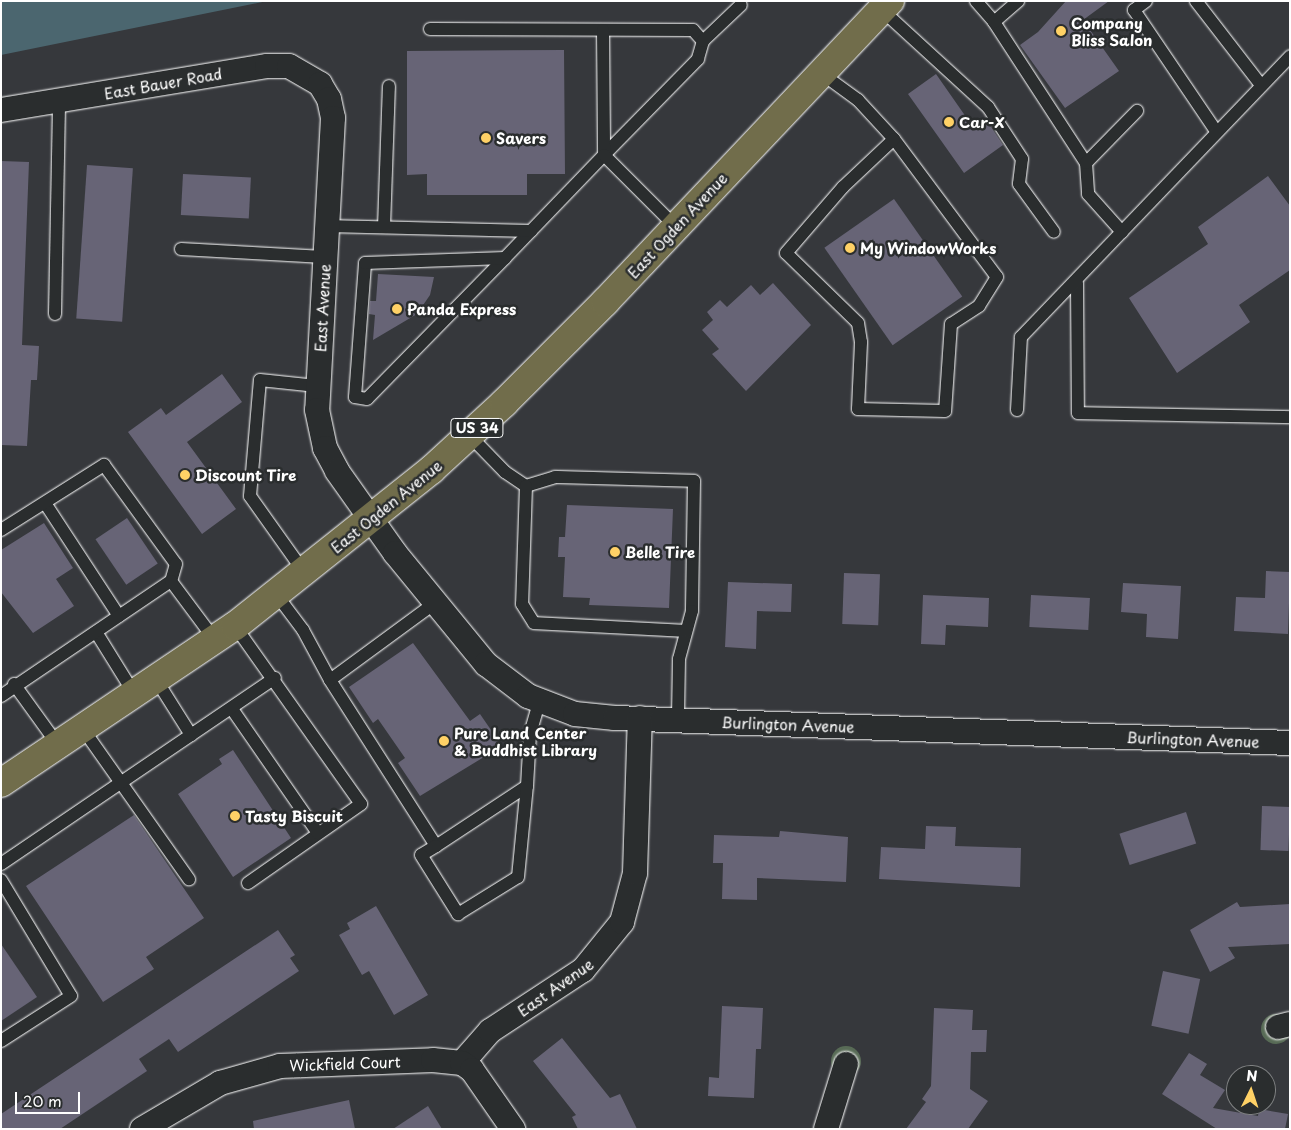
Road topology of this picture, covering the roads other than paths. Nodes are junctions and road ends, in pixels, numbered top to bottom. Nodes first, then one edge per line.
1 (976, 1) edge
2 (1018, 1) edge
3 (1146, 1) edge
4 (1196, 1) edge
5 (741, 5) dead end
6 (886, 6) edge
7 (994, 22) junction
8 (430, 30) dead end
9 (603, 30) junction
10 (703, 41) junction
11 (1290, 56) edge
12 (822, 73) junction
13 (320, 84) joint
14 (1261, 85) junction
15 (389, 86) dead end
16 (59, 101) junction
17 (1, 110) edge
18 (1137, 111) dead end
19 (1216, 130) junction
20 (894, 139) junction
21 (604, 155) junction
22 (1086, 163) junction
23 (326, 226) junction
24 (384, 227) junction
25 (676, 227) junction
26 (531, 231) junction
27 (1054, 232) dead end
28 (1122, 232) junction
29 (181, 249) dead end
30 (324, 257) junction
31 (505, 258) junction
32 (1077, 283) junction
33 (55, 314) dead end
34 (317, 386) junction
35 (1017, 410) dead end
36 (1290, 417) edge
37 (469, 435) junction
38 (526, 486) junction
39 (45, 503) junction
40 (370, 520) junction
41 (1, 530) edge
42 (304, 572) junction
43 (171, 582) junction
44 (276, 594) junction
45 (436, 602) junction
46 (119, 616) junction
47 (686, 631) junction
48 (96, 632) junction
49 (225, 633) junction
50 (275, 678) junction
51 (330, 680) junction
52 (14, 684) junction
53 (146, 688) junction
54 (1, 696) edge
55 (539, 702) junction
56 (232, 709) junction
57 (640, 718) junction
58 (678, 719) junction
59 (83, 729) junction
60 (191, 735) junction
61 (1290, 742) edge
62 (58, 745) junction
63 (1, 783) edge
64 (120, 783) junction
65 (527, 786) junction
66 (318, 833) junction
67 (436, 846) junction
68 (1, 864) edge
69 (189, 879) dead end
70 (1, 880) edge
71 (248, 883) dead end
72 (1, 1041) edge
73 (462, 1063) junction
74 (846, 1064) dead end
75 (147, 1127) edge
76 (513, 1129) edge
77 (826, 1129) edge

1 - 7 lane
2 - 7 lane
3 - 19 lane
4 - 14 lane
5 - 10 lane
6 - 12 main road, East Ogden Avenue / US 34
6 - 27 lane
7 - 22 lane
8 - 9 lane
9 - 10 lane
9 - 21 lane
10 - 21 lane
11 - 14 lane
12 - 20 lane
12 - 25 main road, East Ogden Avenue / US 34
13 - 16 street, East Bauer Road
13 - 23 street, East Avenue
14 - 19 lane
15 - 24 lane
16 - 17 street, East Bauer Road
16 - 33 lane
18 - 22 lane
19 - 28 lane
20 - 20 lane
21 - 25 lane
21 - 26 lane
22 - 28 lane
23 - 24 lane
23 - 30 street, East Avenue
24 - 26 lane
25 - 37 main road, East Ogden Avenue / US 34
26 - 31 lane
28 - 32 lane
29 - 30 lane
30 - 34 street, East Avenue
31 - 31 lane
32 - 35 lane
32 - 36 lane
34 - 40 street, East Avenue
34 - 42 lane
37 - 38 lane
37 - 40 main road, East Ogden Avenue / US 34
38 - 47 lane
38 - 47 lane
39 - 41 lane
39 - 43 lane
39 - 46 lane
40 - 42 main road, East Ogden Avenue / US 34
40 - 45 street, Burlington Avenue
42 - 44 main road, East Ogden Avenue / US 34
43 - 46 lane
43 - 49 lane
44 - 49 main road, East Ogden Avenue / US 34
44 - 51 lane
45 - 51 lane
45 - 55 street, Burlington Avenue
46 - 48 lane
47 - 58 lane
48 - 52 lane
48 - 53 lane
49 - 50 lane
49 - 53 main road, East Ogden Avenue / US 34
50 - 56 lane
50 - 66 lane
51 - 67 lane
52 - 54 lane
52 - 62 lane
53 - 59 main road, East Ogden Avenue / US 34
53 - 60 lane
55 - 57 street, Burlington Avenue
55 - 65 lane
56 - 60 lane
56 - 66 lane
57 - 58 street, Burlington Avenue
57 - 73 street, East Avenue
58 - 61 street, Burlington Avenue
59 - 62 main road, East Ogden Avenue / US 34
59 - 64 lane
60 - 64 lane
62 - 63 main road, East Ogden Avenue / US 34
64 - 68 lane
64 - 69 lane
65 - 67 lane
65 - 67 lane
66 - 71 lane
70 - 72 lane
73 - 75 street, Wickfield Court
73 - 76 street
74 - 77 street

